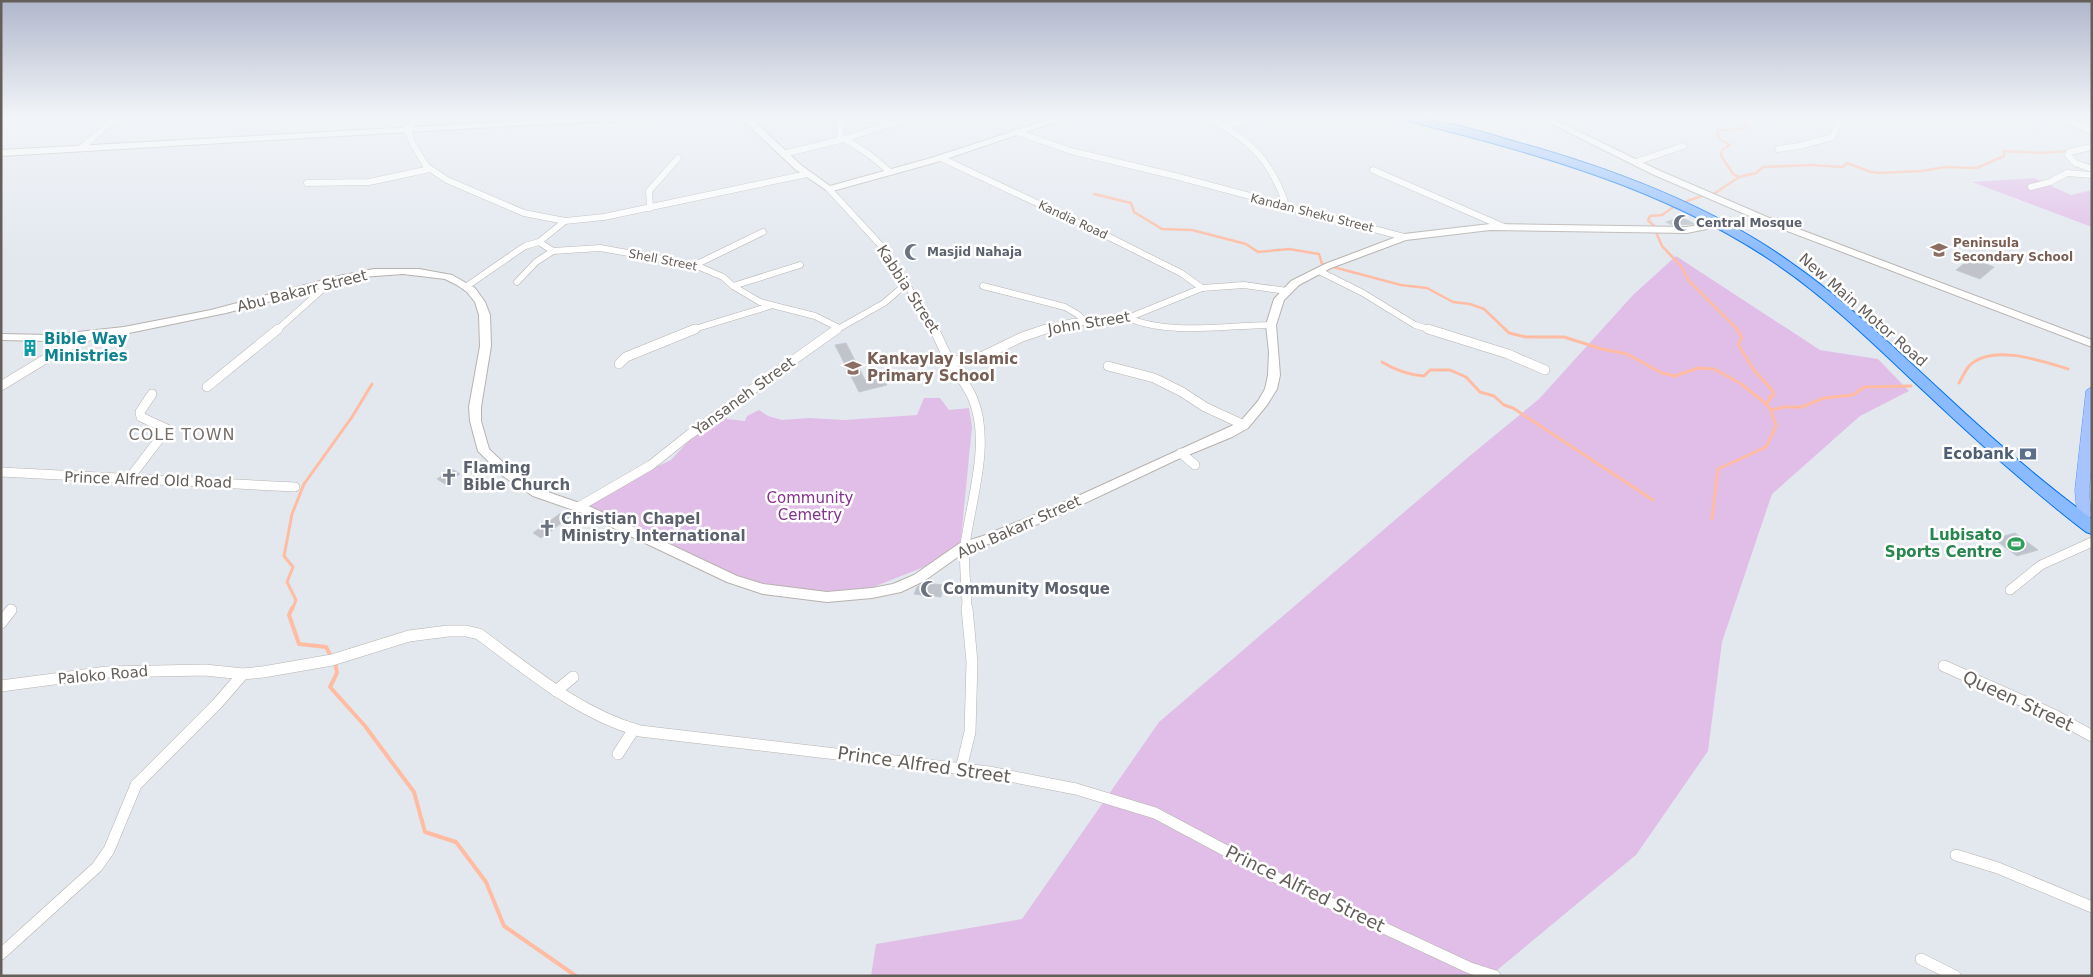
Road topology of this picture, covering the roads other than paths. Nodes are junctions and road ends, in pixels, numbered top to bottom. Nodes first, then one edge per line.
1 (425, 164) edge
2 (673, 164) edge
3 (795, 164) edge
4 (880, 164) edge
5 (920, 164) edge
6 (952, 164) edge
7 (1123, 164) edge
8 (1266, 164) edge
9 (1577, 164) edge
10 (1584, 164) edge
11 (1640, 164) edge
12 (2078, 164) edge
13 (430, 169) junction
14 (2092, 169) edge
15 (1373, 170) dead end
16 (890, 172) junction
17 (807, 174) junction
18 (2092, 175) edge
19 (307, 183) dead end
20 (2031, 187) dead end
21 (829, 189) junction
22 (1286, 205) junction
23 (650, 208) junction
24 (565, 221) junction
25 (1718, 224) junction
26 (1504, 227) junction
27 (763, 232) dead end
28 (1404, 237) junction
29 (539, 242) junction
30 (553, 251) junction
31 (695, 265) junction
32 (800, 265) dead end
33 (1319, 271) junction
34 (333, 280) junction
35 (517, 282) dead end
36 (906, 284) junction
37 (467, 286) junction
38 (733, 286) junction
39 (983, 286) dead end
40 (1202, 288) junction
41 (1287, 291) junction
42 (770, 305) junction
43 (1128, 318) junction
44 (1086, 322) junction
45 (1271, 324) junction
46 (839, 328) junction
47 (91, 335) junction
48 (1, 337) edge
49 (2092, 344) edge
50 (950, 362) junction
51 (619, 364) dead end
52 (1108, 366) dead end
53 (1546, 370) dead end
54 (1, 386) edge
55 (207, 386) dead end
56 (2092, 391) edge
57 (152, 394) dead end
58 (1244, 425) junction
59 (1181, 454) junction
60 (1195, 465) dead end
61 (1, 472) edge
62 (128, 480) junction
63 (295, 487) dead end
64 (580, 506) junction
65 (2085, 518) edge
66 (2092, 528) edge
67 (2092, 542) edge
68 (965, 546) junction
69 (2010, 590) dead end
70 (11, 610) dead end
71 (1, 623) edge
72 (1944, 666) dead end
73 (243, 674) junction
74 (573, 677) dead end
75 (1, 686) edge
76 (556, 691) junction
77 (634, 729) junction
78 (2092, 736) edge
79 (618, 754) dead end
80 (962, 770) junction
81 (1956, 855) dead end
82 (2092, 907) edge
83 (1, 954) edge
84 (1921, 959) dead end
85 (1495, 976) edge
86 (1955, 976) edge

1 - 13 street
2 - 23 street
3 - 17 street, Kabbia Street
4 - 16 street
5 - 16 street
6 - 40 street, Kandia Road
7 - 22 street, Kandan Sheku Street
8 - 22 street
9 - 25 highway, New Main Motor Road
10 - 65 highway, New Main Motor Road
11 - 49 street
12 - 14 street
13 - 19 street
13 - 24 street
15 - 26 street
16 - 21 street
17 - 21 street, Kabbia Street
17 - 23 street
18 - 20 street
21 - 36 street, Kabbia Street
22 - 28 street, Kandan Sheku Street
23 - 24 street
24 - 29 street
25 - 26 street
25 - 65 highway, New Main Motor Road
26 - 28 street
27 - 31 street
28 - 33 street
29 - 30 street
29 - 37 street
30 - 31 street, Shell Street
30 - 35 street
31 - 38 street, Shell Street
32 - 38 street
33 - 41 street
33 - 53 street
34 - 37 street, Abu Bakarr Street
34 - 47 street, Abu Bakarr Street
34 - 55 street
36 - 46 street, Yansaneh Street
36 - 50 street, Kabbia Street
37 - 64 street, Abu Bakarr Street
38 - 42 street, Shell Street
39 - 44 street
40 - 41 street, John Street
40 - 43 street, John Street
41 - 45 street, Abu Bakarr Street
42 - 46 street, Shell Street
42 - 51 street
43 - 44 street, John Street
43 - 45 street
44 - 50 street, John Street
45 - 58 street, Abu Bakarr Street
46 - 64 street, Yansaneh Street
47 - 48 street, Abu Bakarr Street
47 - 54 street
50 - 68 street, Kabbia Street
52 - 58 street
56 - 65 main road
57 - 62 street
58 - 59 street, Abu Bakarr Street
59 - 60 street
59 - 68 street, Abu Bakarr Street
61 - 62 street, Prince Alfred Old Road
62 - 63 street, Prince Alfred Old Road
64 - 68 street, Abu Bakarr Street
65 - 66 highway, New Main Motor Road
67 - 69 street
68 - 80 street, Kabbia Street
70 - 71 street
72 - 78 street, Queen Street
73 - 75 street, Paloko Road
73 - 76 street, Prince Alfred Street
73 - 83 street
74 - 76 street
76 - 77 street, Prince Alfred Street
77 - 79 street
77 - 80 street, Prince Alfred Street
80 - 85 street, Prince Alfred Street
81 - 82 street
84 - 86 street

